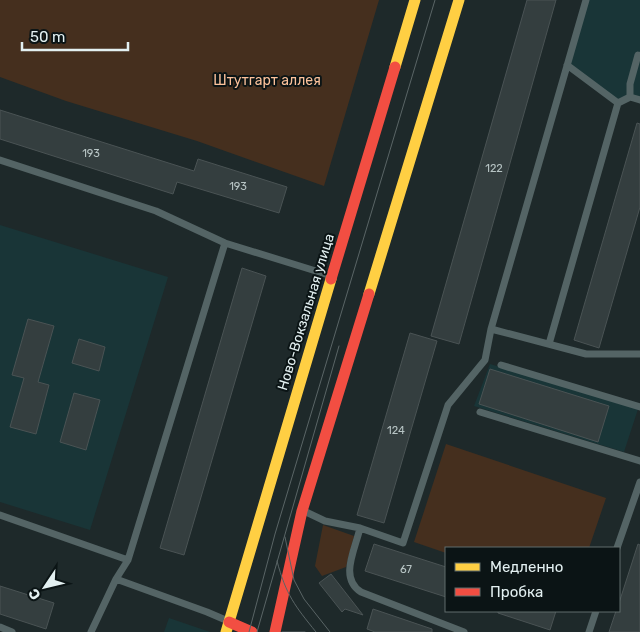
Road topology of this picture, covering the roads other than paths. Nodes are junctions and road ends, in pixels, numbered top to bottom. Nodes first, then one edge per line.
1 (415, 0) edge
2 (459, 0) edge
3 (586, 0) edge
4 (640, 56) edge
5 (567, 65) junction
6 (630, 97) junction
7 (640, 100) edge
8 (618, 104) junction
9 (0, 160) edge
10 (225, 243) junction
11 (332, 276) junction
12 (491, 328) junction
13 (549, 344) junction
14 (640, 354) edge
15 (501, 365) dead end
16 (640, 407) edge
17 (480, 412) dead end
18 (640, 461) edge
19 (640, 482) edge
20 (302, 511) junction
21 (0, 515) edge
22 (360, 528) junction
23 (617, 547) edge
24 (128, 560) junction
25 (116, 579) junction
26 (596, 612) edge
27 (0, 627) edge
28 (228, 627) edge
29 (12, 632) edge
30 (91, 632) edge
31 (252, 632) edge
32 (274, 632) edge
33 (464, 632) edge
34 (589, 632) edge

1 - 11 main road, Ново-Вокзальная улица
2 - 20 main road
3 - 5 lane
4 - 6 lane
5 - 8 lane
5 - 12 lane
6 - 7 lane
6 - 8 lane
8 - 13 lane
9 - 10 lane
10 - 11 lane
10 - 24 lane
11 - 28 main road, Ново-Вокзальная улица
12 - 13 lane
12 - 22 lane
13 - 14 lane
15 - 16 lane
17 - 18 lane
19 - 23 lane
20 - 22 lane
20 - 32 main road
21 - 24 lane
22 - 33 lane
24 - 25 lane
25 - 28 lane
25 - 30 lane
26 - 34 lane
27 - 29 lane
28 - 31 main road

